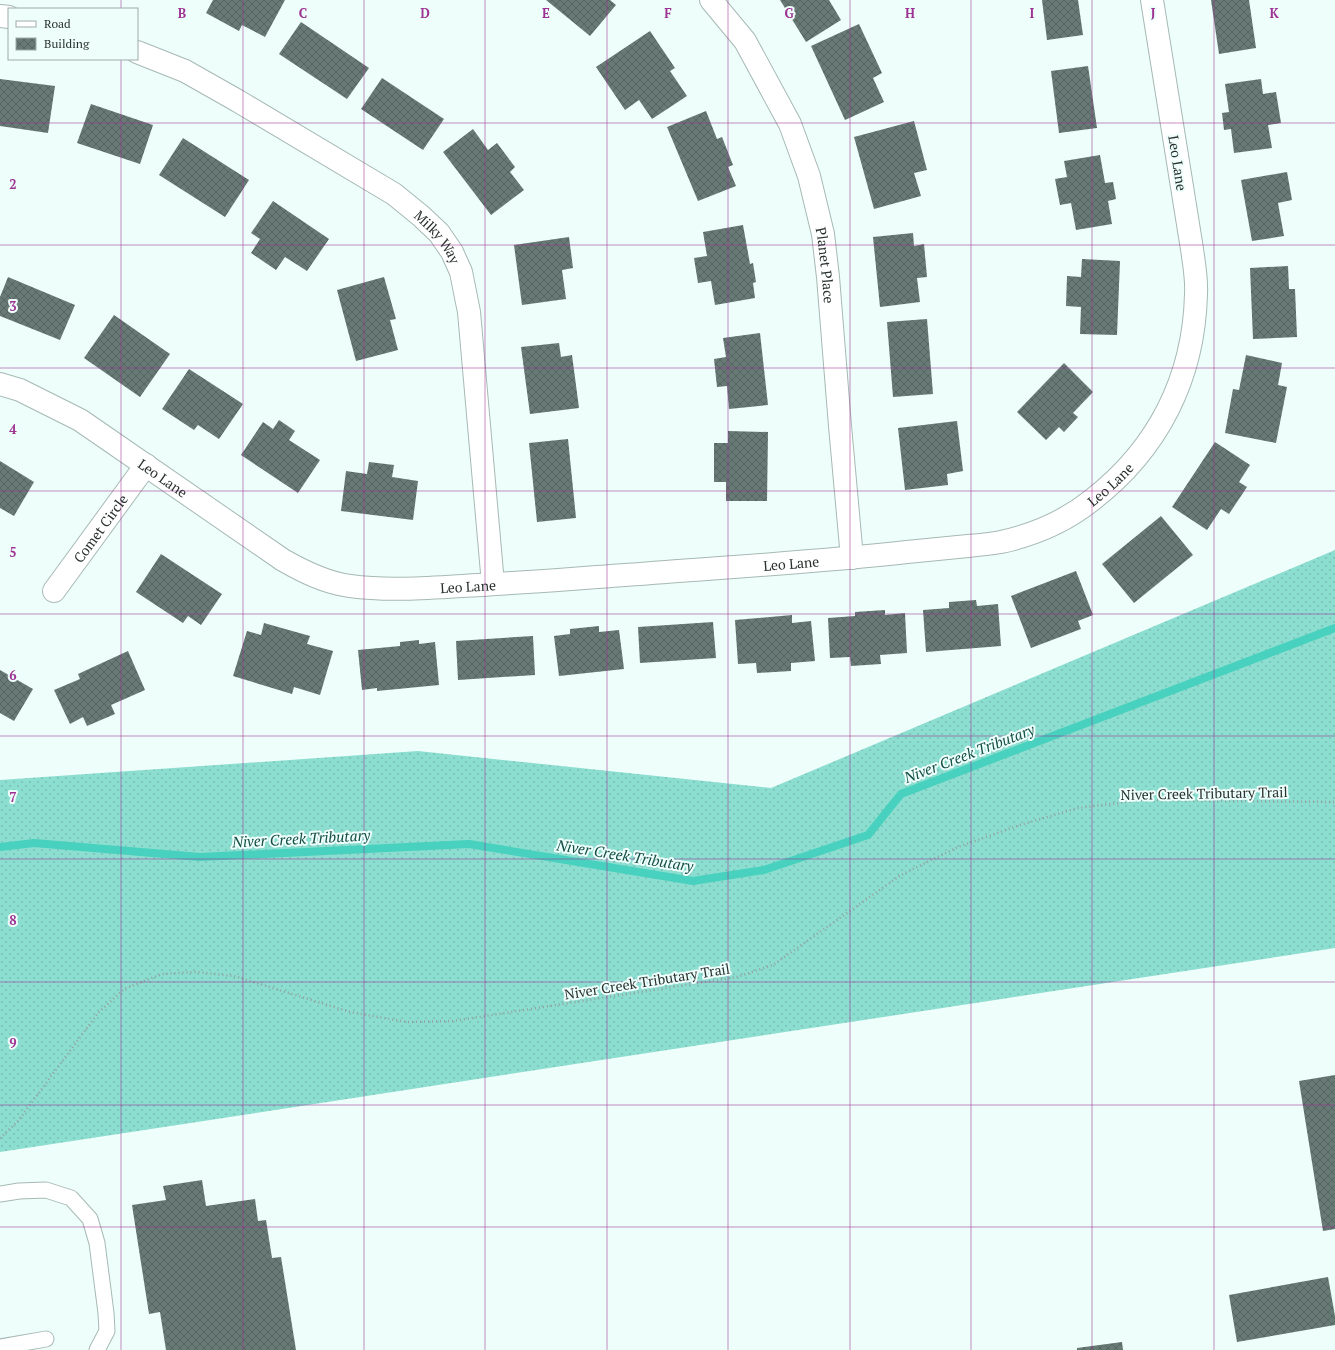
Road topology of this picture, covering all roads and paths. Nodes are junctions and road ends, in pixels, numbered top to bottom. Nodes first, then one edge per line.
1 (711, 0) edge
2 (1152, 0) edge
3 (138, 52) edge
4 (0, 384) edge
5 (146, 465) junction
6 (852, 558) junction
7 (492, 584) junction
8 (54, 591) dead end
9 (1335, 802) edge
10 (0, 1138) edge
11 (0, 1194) edge
12 (46, 1339) dead end
13 (0, 1347) edge
14 (97, 1350) edge

1 - 6 street, Planet Place
2 - 6 street, Leo Lane
3 - 7 street, Milky Way
4 - 5 street, Leo Lane
5 - 7 street, Leo Lane
5 - 8 street, Comet Circle
6 - 7 street, Leo Lane
9 - 10 path, Niver Creek Tributary Trail
11 - 14 lane
12 - 13 lane

